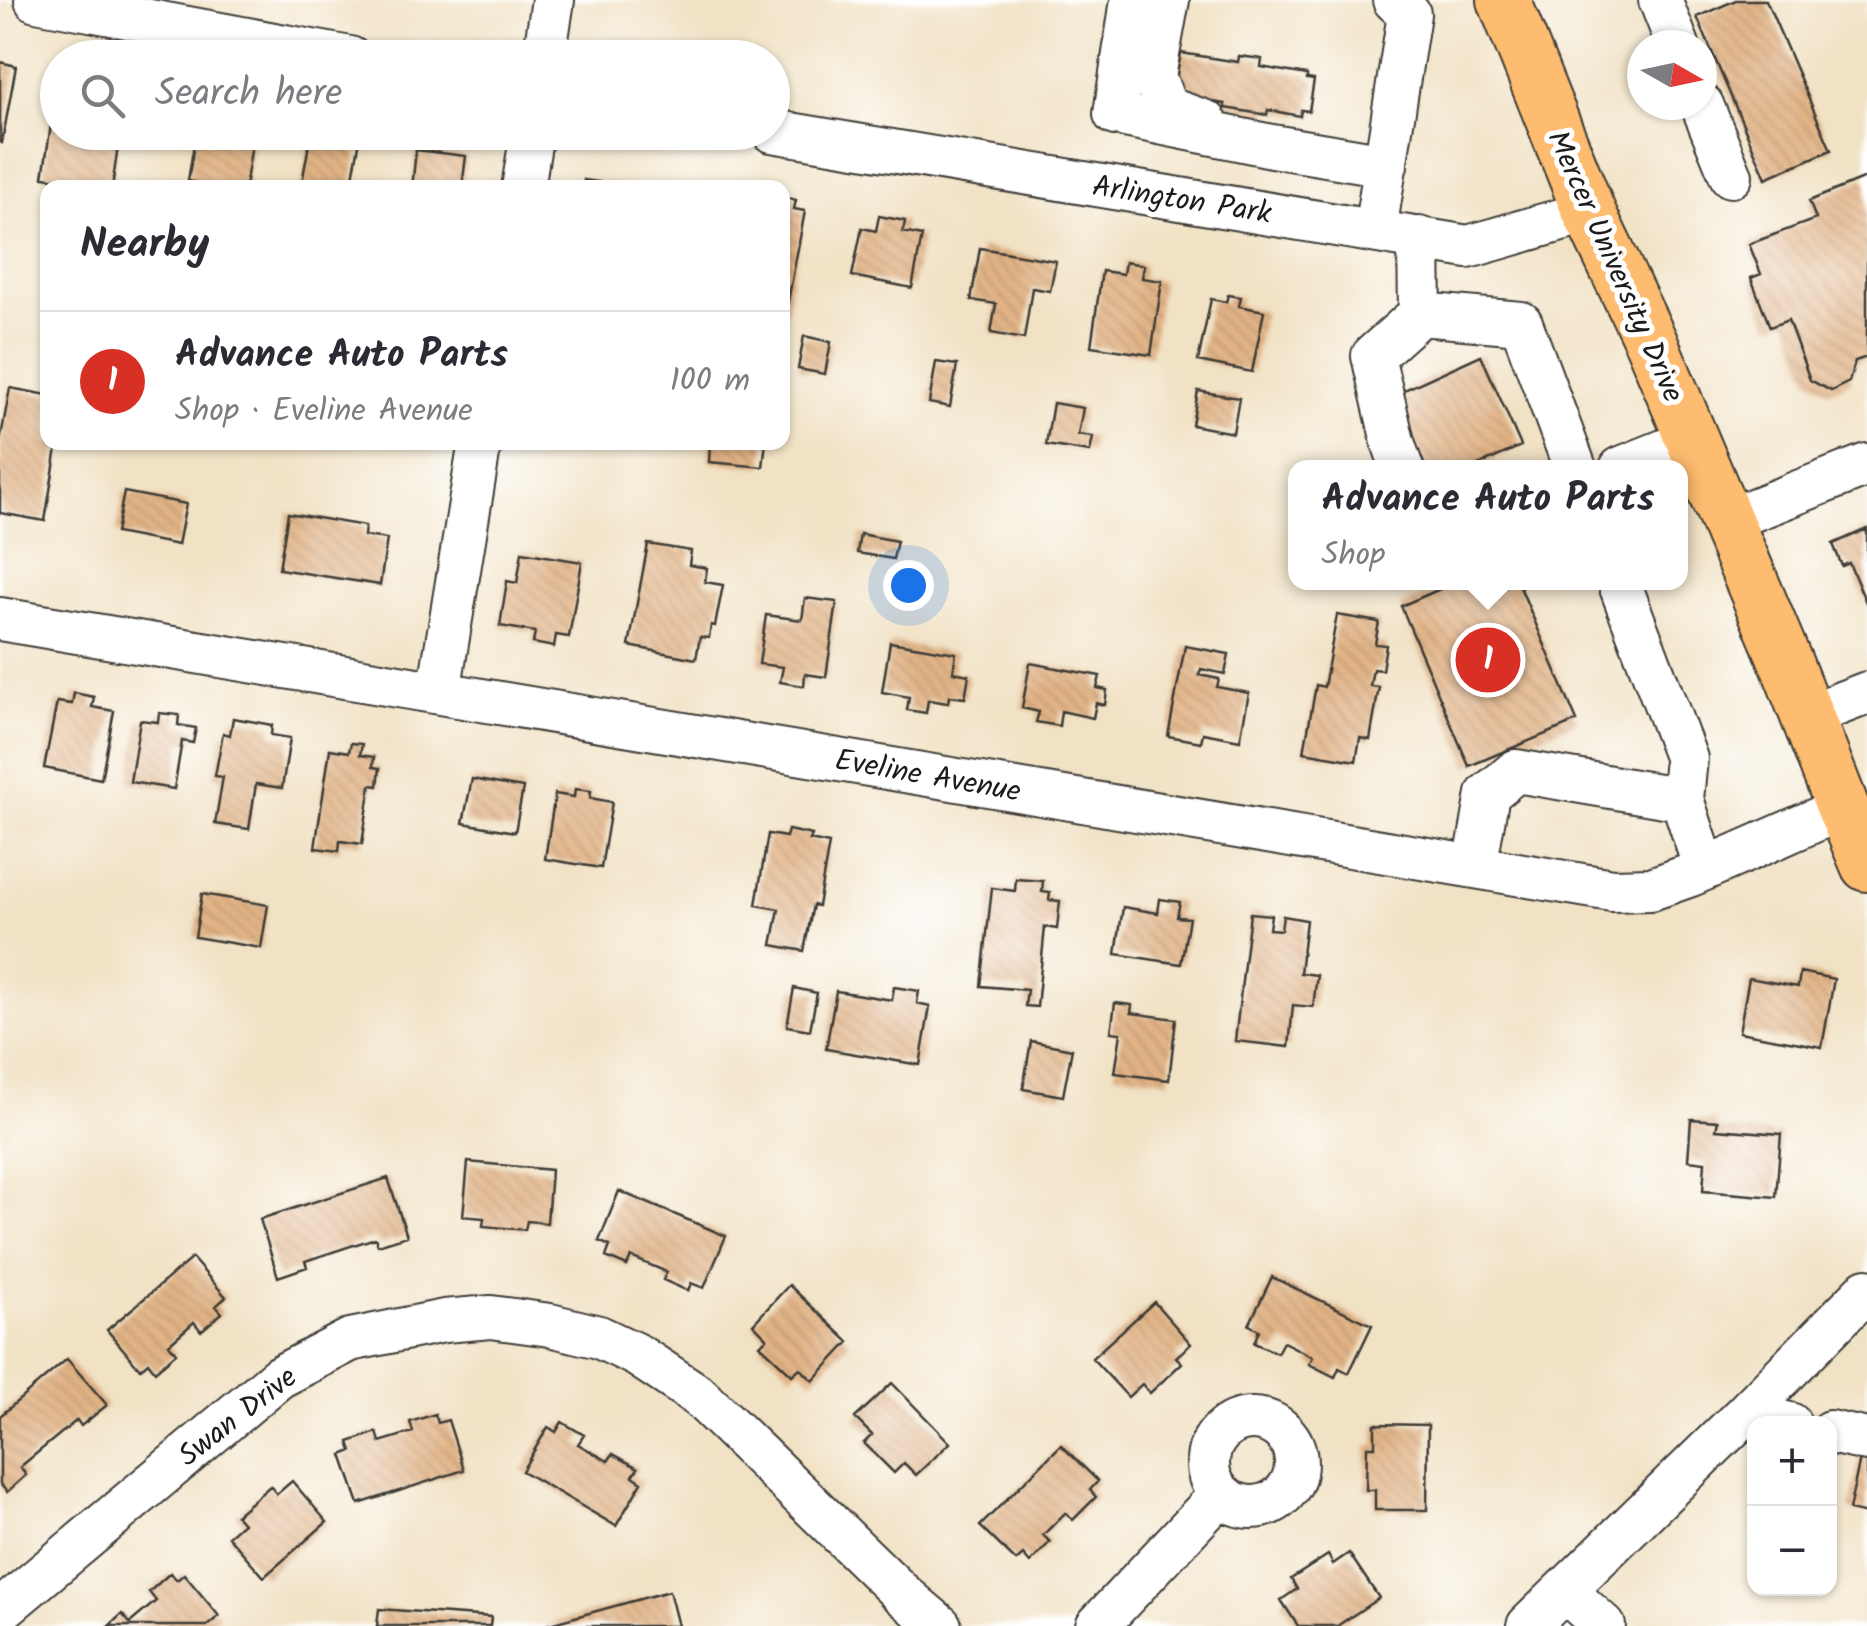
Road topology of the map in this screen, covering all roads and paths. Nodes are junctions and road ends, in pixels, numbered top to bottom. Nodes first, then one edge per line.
1 (36, 0) edge
2 (553, 0) edge
3 (1132, 0) edge
4 (1168, 0) edge
5 (1394, 0) edge
6 (1505, 0) edge
7 (1660, 0) edge
8 (1672, 30) edge
9 (253, 40) edge
10 (547, 40) edge
11 (1708, 120) edge
12 (790, 134) edge
13 (1272, 146) junction
14 (529, 150) edge
15 (1386, 165) junction
16 (1730, 176) dead end
17 (523, 180) edge
18 (1589, 212) junction
19 (1376, 231) junction
20 (1419, 238) junction
21 (1420, 314) junction
22 (1691, 440) junction
23 (479, 450) edge
24 (1399, 460) edge
25 (1570, 460) edge
26 (1641, 460) edge
27 (1867, 465) edge
28 (1725, 521) junction
29 (1622, 590) edge
30 (0, 619) edge
31 (439, 692) junction
32 (1867, 693) edge
33 (1807, 716) junction
34 (1682, 799) junction
35 (1842, 808) junction
36 (1867, 865) edge
37 (1475, 867) junction
38 (1705, 869) junction
39 (1867, 1290) edge
40 (1745, 1414) junction
41 (1754, 1416) edge
42 (1837, 1434) edge
43 (1867, 1440) edge
44 (1220, 1494) dead end
45 (1564, 1590) junction
46 (890, 1609) edge
47 (0, 1611) edge
48 (940, 1626) edge
49 (1097, 1626) edge
50 (1528, 1626) edge
51 (1604, 1626) edge

1 - 9 street
2 - 10 street
3 - 13 street
4 - 13 street
5 - 15 street
6 - 18 main road, Mercer University Drive
7 - 8 street
11 - 16 street
12 - 19 street, Arlington Park
13 - 15 street
14 - 17 street
15 - 19 street
18 - 20 street, Arlington Park
18 - 22 main road, Mercer University Drive
19 - 20 street, Arlington Park
20 - 21 street
21 - 24 street
21 - 25 street
22 - 26 street
22 - 28 main road, Mercer University Drive
23 - 31 street
27 - 28 street
28 - 33 main road, Mercer University Drive
29 - 34 street
30 - 31 street, Eveline Avenue
31 - 37 street, Eveline Avenue
32 - 33 street
33 - 35 main road, Mercer University Drive
34 - 37 street
34 - 38 street
35 - 36 main road, Mercer University Drive
35 - 38 street, Eveline Avenue
37 - 38 street, Eveline Avenue
39 - 40 street
40 - 41 street
40 - 45 street
42 - 43 street
44 - 49 street
45 - 50 street
45 - 51 street
46 - 47 street, Swan Drive
46 - 48 street, Swan Drive

